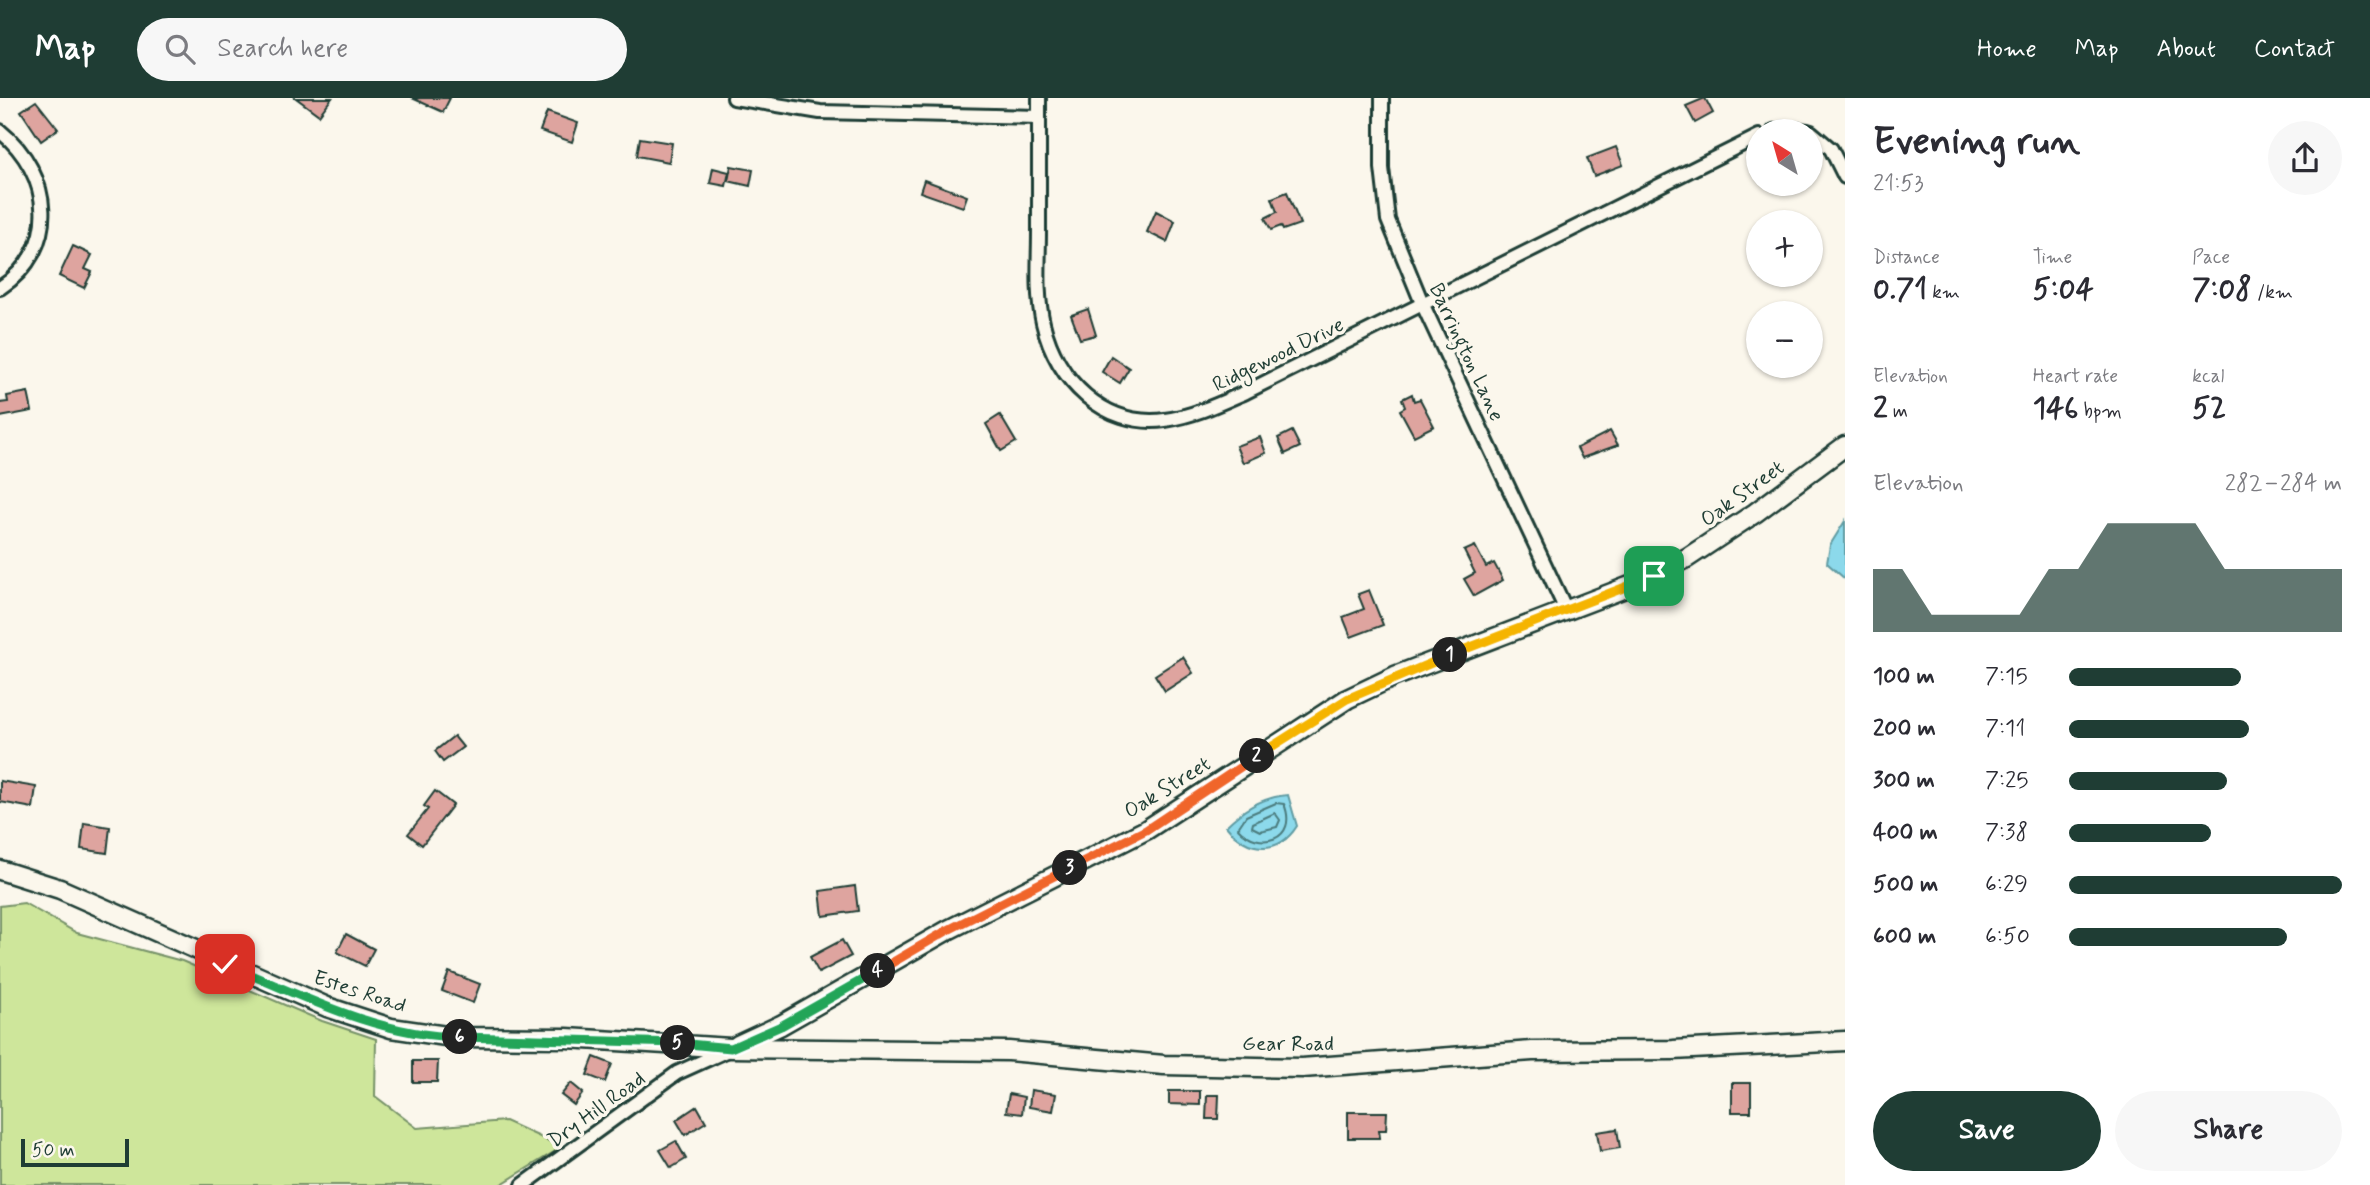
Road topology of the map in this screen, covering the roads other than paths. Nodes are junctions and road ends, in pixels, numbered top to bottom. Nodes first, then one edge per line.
1 (734, 98) edge
2 (1039, 98) edge
3 (1382, 98) edge
4 (1039, 117) junction
5 (0, 131) edge
6 (1746, 142) edge
7 (1824, 143) edge
8 (1845, 177) edge
9 (0, 288) edge
10 (1422, 303) junction
11 (1845, 446) edge
12 (1566, 610) junction
13 (0, 870) edge
14 (1845, 1041) edge
15 (731, 1048) junction
16 (523, 1185) edge

1 - 4 street
2 - 4 street, Ridgewood Drive
3 - 10 street, Barrington Lane
4 - 10 street, Ridgewood Drive
5 - 9 street
6 - 10 street, Ridgewood Drive
7 - 8 street
10 - 12 street, Barrington Lane
11 - 12 street, Oak Street
12 - 15 street, Oak Street
13 - 15 street, Estes Road
14 - 15 street, Gear Road
15 - 16 street, Dry Hill Road

